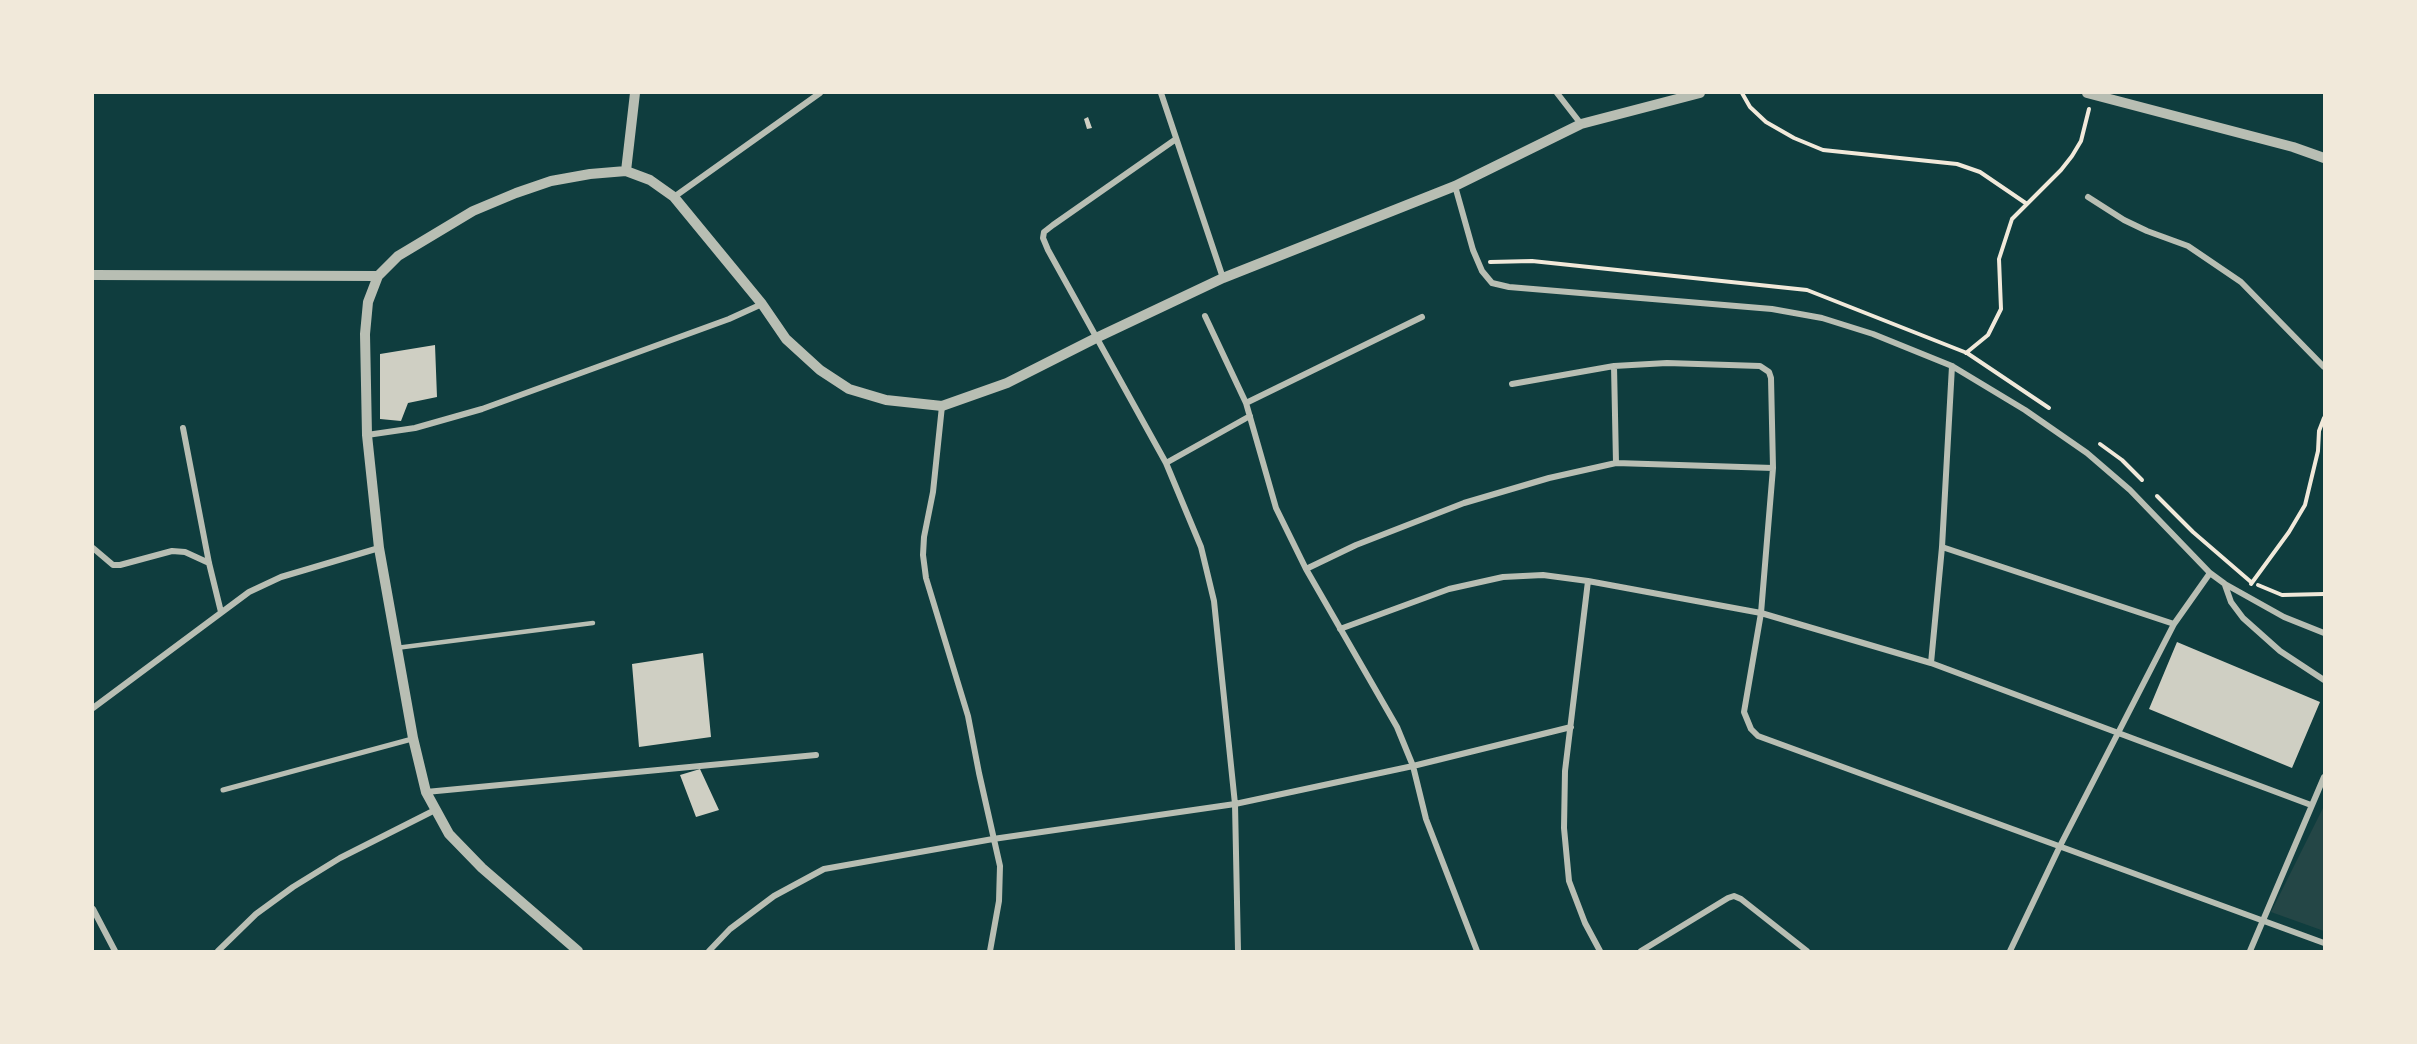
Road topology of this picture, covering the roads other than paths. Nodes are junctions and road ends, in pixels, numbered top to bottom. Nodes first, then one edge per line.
1 (635, 93) edge
2 (820, 93) edge
3 (1161, 93) edge
4 (1557, 93) edge
5 (1697, 93) edge
6 (2087, 93) edge
7 (2092, 94) edge
8 (1581, 124) junction
9 (1176, 139) junction
10 (2324, 158) edge
11 (626, 171) junction
12 (1455, 186) junction
13 (674, 197) junction
14 (2088, 197) dead end
15 (93, 275) edge
16 (378, 276) junction
17 (1223, 278) junction
18 (762, 304) junction
19 (1205, 316) dead end
20 (1422, 317) dead end
21 (1096, 338) junction
22 (1614, 366) junction
23 (1952, 366) junction
24 (2324, 367) edge
25 (1512, 384) dead end
26 (1246, 404) junction
27 (942, 406) junction
28 (1250, 416) junction
29 (183, 428) dead end
30 (367, 435) junction
31 (1166, 463) junction
32 (1616, 463) junction
33 (1773, 468) junction
34 (1942, 547) junction
35 (93, 548) edge
36 (379, 548) junction
37 (209, 563) junction
38 (1306, 568) junction
39 (2210, 573) junction
40 (1588, 581) junction
41 (2225, 584) junction
42 (221, 612) junction
43 (1761, 613) junction
44 (592, 623) dead end
45 (2174, 624) junction
46 (1340, 629) junction
47 (2324, 633) edge
48 (396, 648) junction
49 (1931, 663) junction
50 (2324, 680) edge
51 (93, 708) edge
52 (1571, 728) junction
53 (2118, 732) junction
54 (413, 738) junction
55 (816, 754) dead end
56 (1413, 766) junction
57 (2324, 777) edge
58 (223, 790) dead end
59 (426, 792) junction
60 (1235, 804) junction
61 (2311, 805) junction
62 (435, 810) junction
63 (993, 839) junction
64 (2060, 846) junction
65 (93, 909) edge
66 (2263, 921) junction
67 (2324, 943) edge
68 (115, 951) edge
69 (218, 951) edge
70 (578, 951) edge
71 (708, 951) edge
72 (990, 951) edge
73 (1238, 951) edge
74 (1477, 951) edge
75 (1600, 951) edge
76 (1641, 951) edge
77 (1807, 951) edge
78 (2010, 951) edge
79 (2250, 951) edge

1 - 11 street
2 - 13 street
3 - 9 street
4 - 8 street
5 - 8 street
6 - 7 street
7 - 10 street
8 - 12 street
9 - 17 street
9 - 21 street
11 - 13 street
11 - 16 street
12 - 17 street
12 - 23 street
13 - 18 street
14 - 24 street
15 - 16 street
16 - 30 street
17 - 21 street
18 - 27 street
18 - 30 street
19 - 26 street
20 - 26 street
21 - 27 street
21 - 31 street
22 - 25 street
22 - 32 street
22 - 33 street
23 - 34 street
23 - 39 street
26 - 28 street
27 - 63 street
28 - 31 street
28 - 38 street
29 - 37 street
30 - 36 street
31 - 60 street
32 - 33 street
32 - 38 street
33 - 43 street
34 - 45 street
34 - 49 street
35 - 37 street
36 - 42 street
36 - 48 street
37 - 42 street
38 - 46 street
39 - 41 street
39 - 45 street
40 - 43 street
40 - 46 street
40 - 52 street
41 - 47 street
41 - 50 street
42 - 51 street
43 - 49 street
43 - 64 street
44 - 48 lane
45 - 53 street
46 - 56 street
48 - 54 street
49 - 53 street
52 - 56 street
52 - 75 street
53 - 61 street
53 - 64 street
54 - 58 street
54 - 59 street
55 - 59 street
56 - 60 street
56 - 74 street
57 - 61 street
59 - 62 street
60 - 63 street
60 - 73 street
61 - 66 street
62 - 69 street
62 - 70 street
63 - 71 street
63 - 72 street
64 - 66 street
64 - 78 street
65 - 68 street
66 - 67 street
66 - 79 street
76 - 77 street

